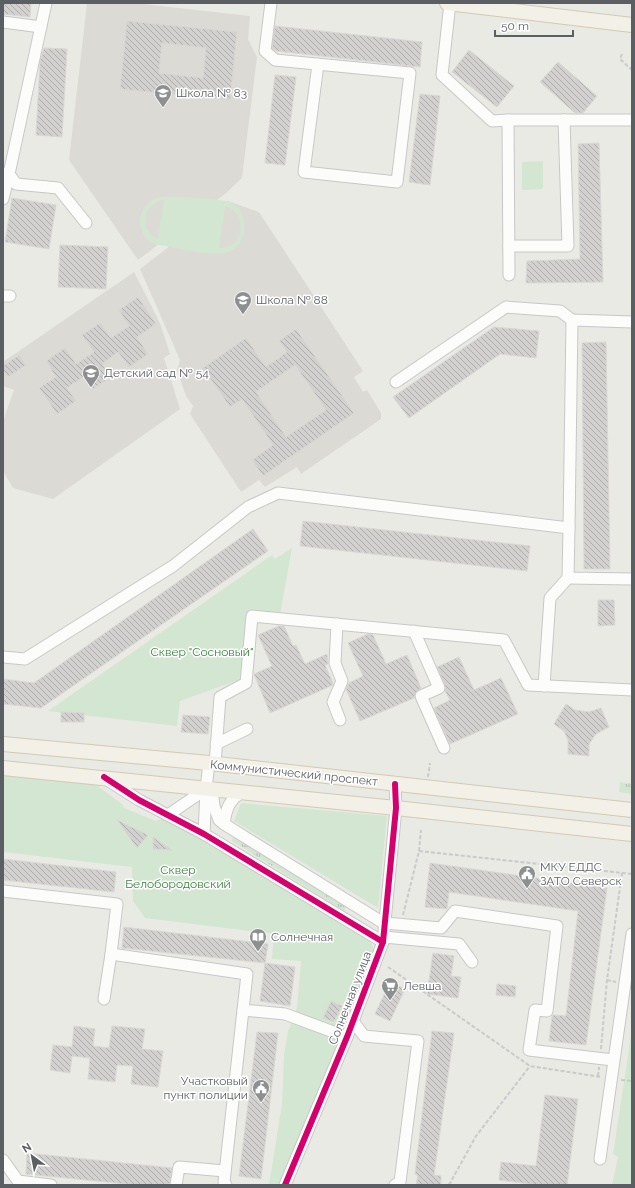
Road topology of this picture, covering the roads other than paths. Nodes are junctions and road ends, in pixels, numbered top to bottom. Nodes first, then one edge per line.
1 (46, 3) edge
2 (271, 3) edge
3 (448, 3) edge
4 (3, 22) edge
5 (632, 25) edge
6 (42, 27) junction
7 (318, 64) junction
8 (508, 120) junction
9 (564, 120) junction
10 (632, 120) edge
11 (6, 173) edge
12 (3, 199) edge
13 (86, 223) dead end
14 (509, 246) junction
15 (509, 275) dead end
16 (572, 320) junction
17 (632, 322) edge
18 (396, 382) dead end
19 (569, 528) junction
20 (568, 578) junction
21 (632, 579) edge
22 (337, 624) junction
23 (414, 632) junction
24 (3, 657) edge
25 (544, 686) junction
26 (632, 690) edge
27 (340, 720) dead end
28 (247, 729) dead end
29 (3, 744) edge
30 (216, 744) junction
31 (444, 748) dead end
32 (212, 764) junction
33 (3, 768) edge
34 (104, 777) junction
35 (395, 784) junction
36 (206, 789) junction
37 (242, 792) junction
38 (396, 808) junction
39 (632, 810) edge
40 (168, 815) junction
41 (224, 824) junction
42 (204, 834) junction
43 (632, 834) edge
44 (3, 892) edge
45 (385, 923) junction
46 (632, 934) edge
47 (383, 940) junction
48 (111, 954) junction
49 (472, 962) dead end
50 (629, 973) edge
51 (104, 999) dead end
52 (243, 1010) junction
53 (353, 1021) junction
54 (347, 1037) junction
55 (613, 1060) junction
56 (600, 1159) dead end
57 (3, 1160) edge
58 (225, 1171) junction
59 (18, 1183) edge
60 (50, 1185) edge
61 (176, 1185) edge
62 (226, 1185) edge
63 (285, 1185) edge
64 (395, 1185) edge

1 - 6 street
2 - 7 street
3 - 5 main road
3 - 8 street
4 - 6 street
6 - 11 street
7 - 7 street
8 - 9 street
8 - 14 street
9 - 10 street
9 - 14 street
11 - 12 street
11 - 13 street
14 - 15 street
16 - 17 street
16 - 18 street
16 - 19 street
19 - 20 street
19 - 24 street
20 - 21 street
20 - 25 street
22 - 23 street
22 - 27 street
22 - 30 street
23 - 25 street
23 - 31 street
25 - 26 street
28 - 30 street
29 - 32 main road, Коммунистический проспект
30 - 32 street
32 - 35 main road, Коммунистический проспект
32 - 36 street
33 - 34 main road, Коммунистический проспект
34 - 36 main road, Коммунистический проспект
34 - 40 street
35 - 38 street, Солнечная улица
35 - 39 main road, Коммунистический проспект
36 - 37 main road, Коммунистический проспект
36 - 40 street
36 - 41 street
36 - 42 street
37 - 38 main road, Коммунистический проспект
37 - 41 street
38 - 43 main road, Коммунистический проспект
38 - 45 street, Солнечная улица
40 - 42 street
41 - 45 street
42 - 47 street
44 - 48 street
45 - 47 street, Солнечная улица
45 - 55 street
46 - 50 street
47 - 49 street
47 - 53 street, Солнечная улица
48 - 51 street
48 - 52 street
50 - 55 street
52 - 54 street
52 - 58 street
53 - 54 street, Солнечная улица
53 - 64 street
54 - 63 street, Солнечная улица
55 - 56 street
57 - 59 street
58 - 61 street
58 - 62 street
59 - 60 street

